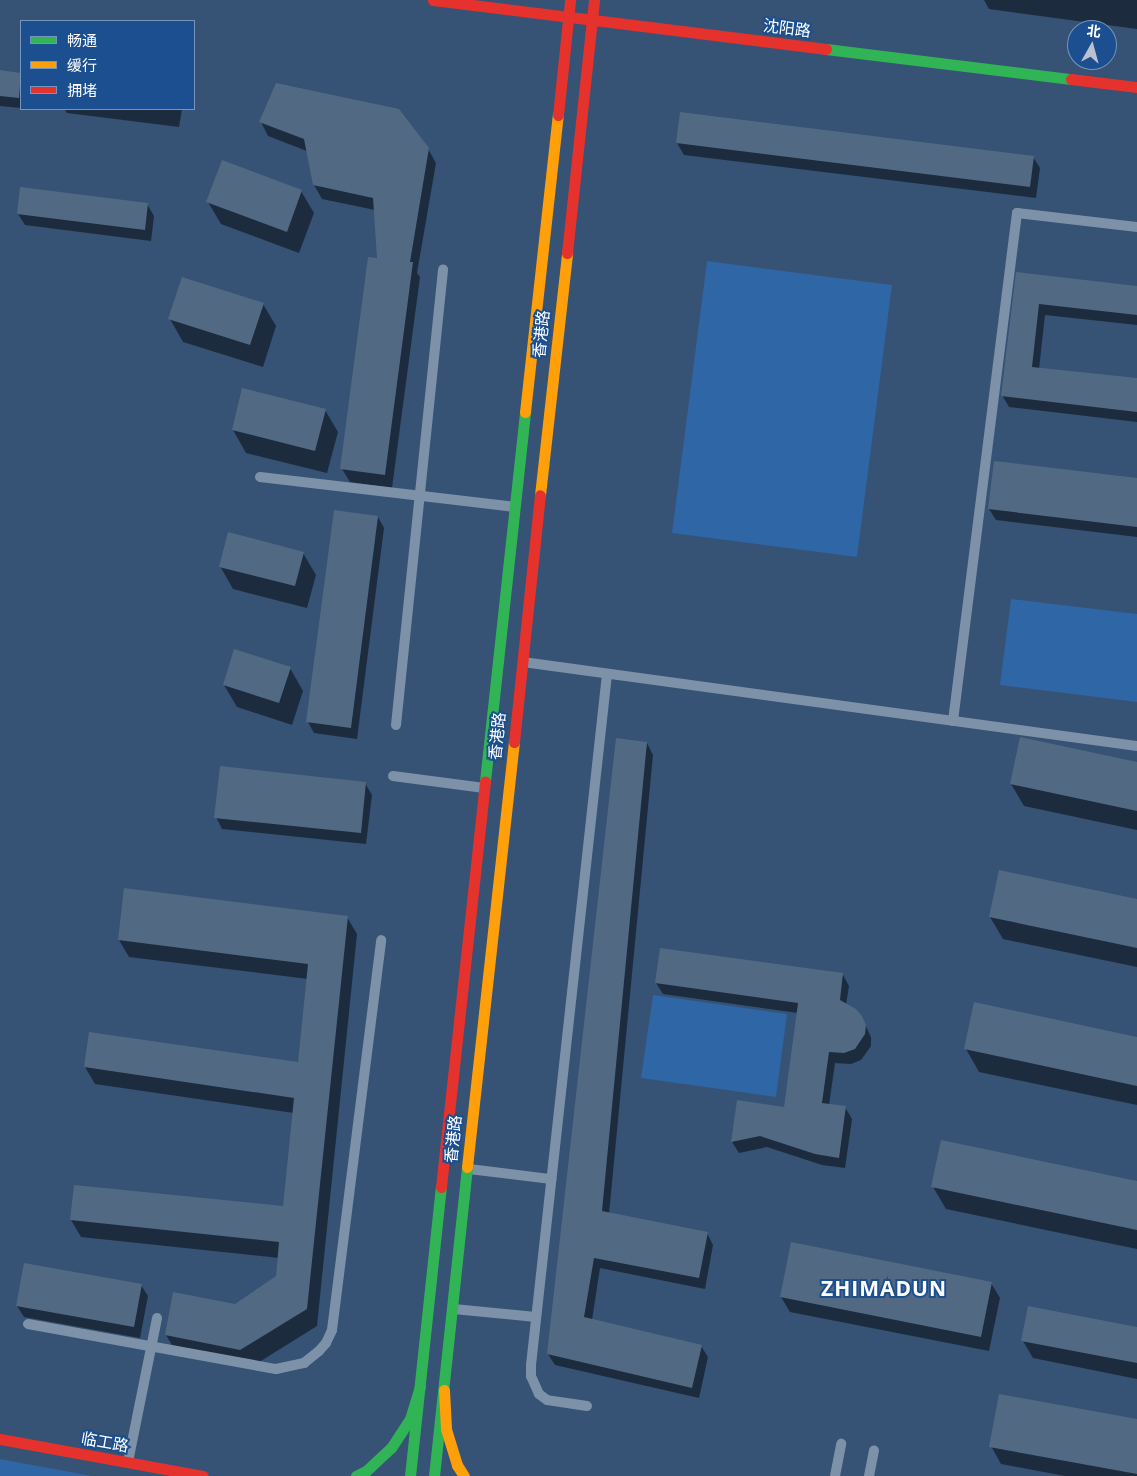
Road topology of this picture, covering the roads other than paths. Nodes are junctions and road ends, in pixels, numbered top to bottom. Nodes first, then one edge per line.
1 (433, 0) edge
2 (570, 0) edge
3 (594, 0) edge
4 (568, 17) junction
5 (592, 20) junction
6 (1137, 87) edge
7 (1137, 227) edge
8 (443, 269) dead end
9 (260, 477) dead end
10 (420, 496) junction
11 (516, 507) junction
12 (522, 662) junction
13 (607, 674) junction
14 (953, 721) junction
15 (396, 725) dead end
16 (1137, 746) edge
17 (394, 776) dead end
18 (486, 788) junction
19 (381, 940) dead end
20 (466, 1169) junction
21 (551, 1178) junction
22 (450, 1309) junction
23 (536, 1317) junction
24 (158, 1318) dead end
25 (28, 1324) dead end
26 (151, 1347) junction
27 (420, 1387) junction
28 (444, 1390) junction
29 (587, 1406) dead end
30 (0, 1439) edge
31 (841, 1444) dead end
32 (874, 1450) dead end
33 (128, 1463) junction
34 (203, 1476) edge
35 (356, 1476) edge
36 (410, 1476) edge
37 (434, 1476) edge
38 (464, 1476) edge
39 (835, 1476) edge
40 (869, 1476) edge

1 - 4 main road, 沈阳路
2 - 4 main road, 香港路
3 - 5 main road, 香港路
4 - 5 main road, 沈阳路
4 - 11 main road, 香港路
5 - 6 main road, 沈阳路
5 - 12 main road, 香港路
7 - 14 lane
8 - 10 lane
9 - 10 lane
10 - 11 lane
10 - 15 lane
11 - 18 main road, 香港路
12 - 13 lane
12 - 20 main road, 香港路
13 - 14 lane
13 - 21 lane
14 - 16 lane
17 - 18 lane
18 - 27 main road, 香港路
19 - 26 lane
20 - 21 lane
20 - 22 main road, 香港路
21 - 23 lane
22 - 23 lane
22 - 28 main road, 香港路
23 - 29 lane
24 - 26 lane
25 - 26 lane
26 - 33 lane
27 - 35 main road
27 - 36 main road, 香港路
28 - 37 main road, 香港路
28 - 38 main road
30 - 33 main road, 临工路
31 - 39 lane
32 - 40 lane
33 - 34 main road, 临工路

